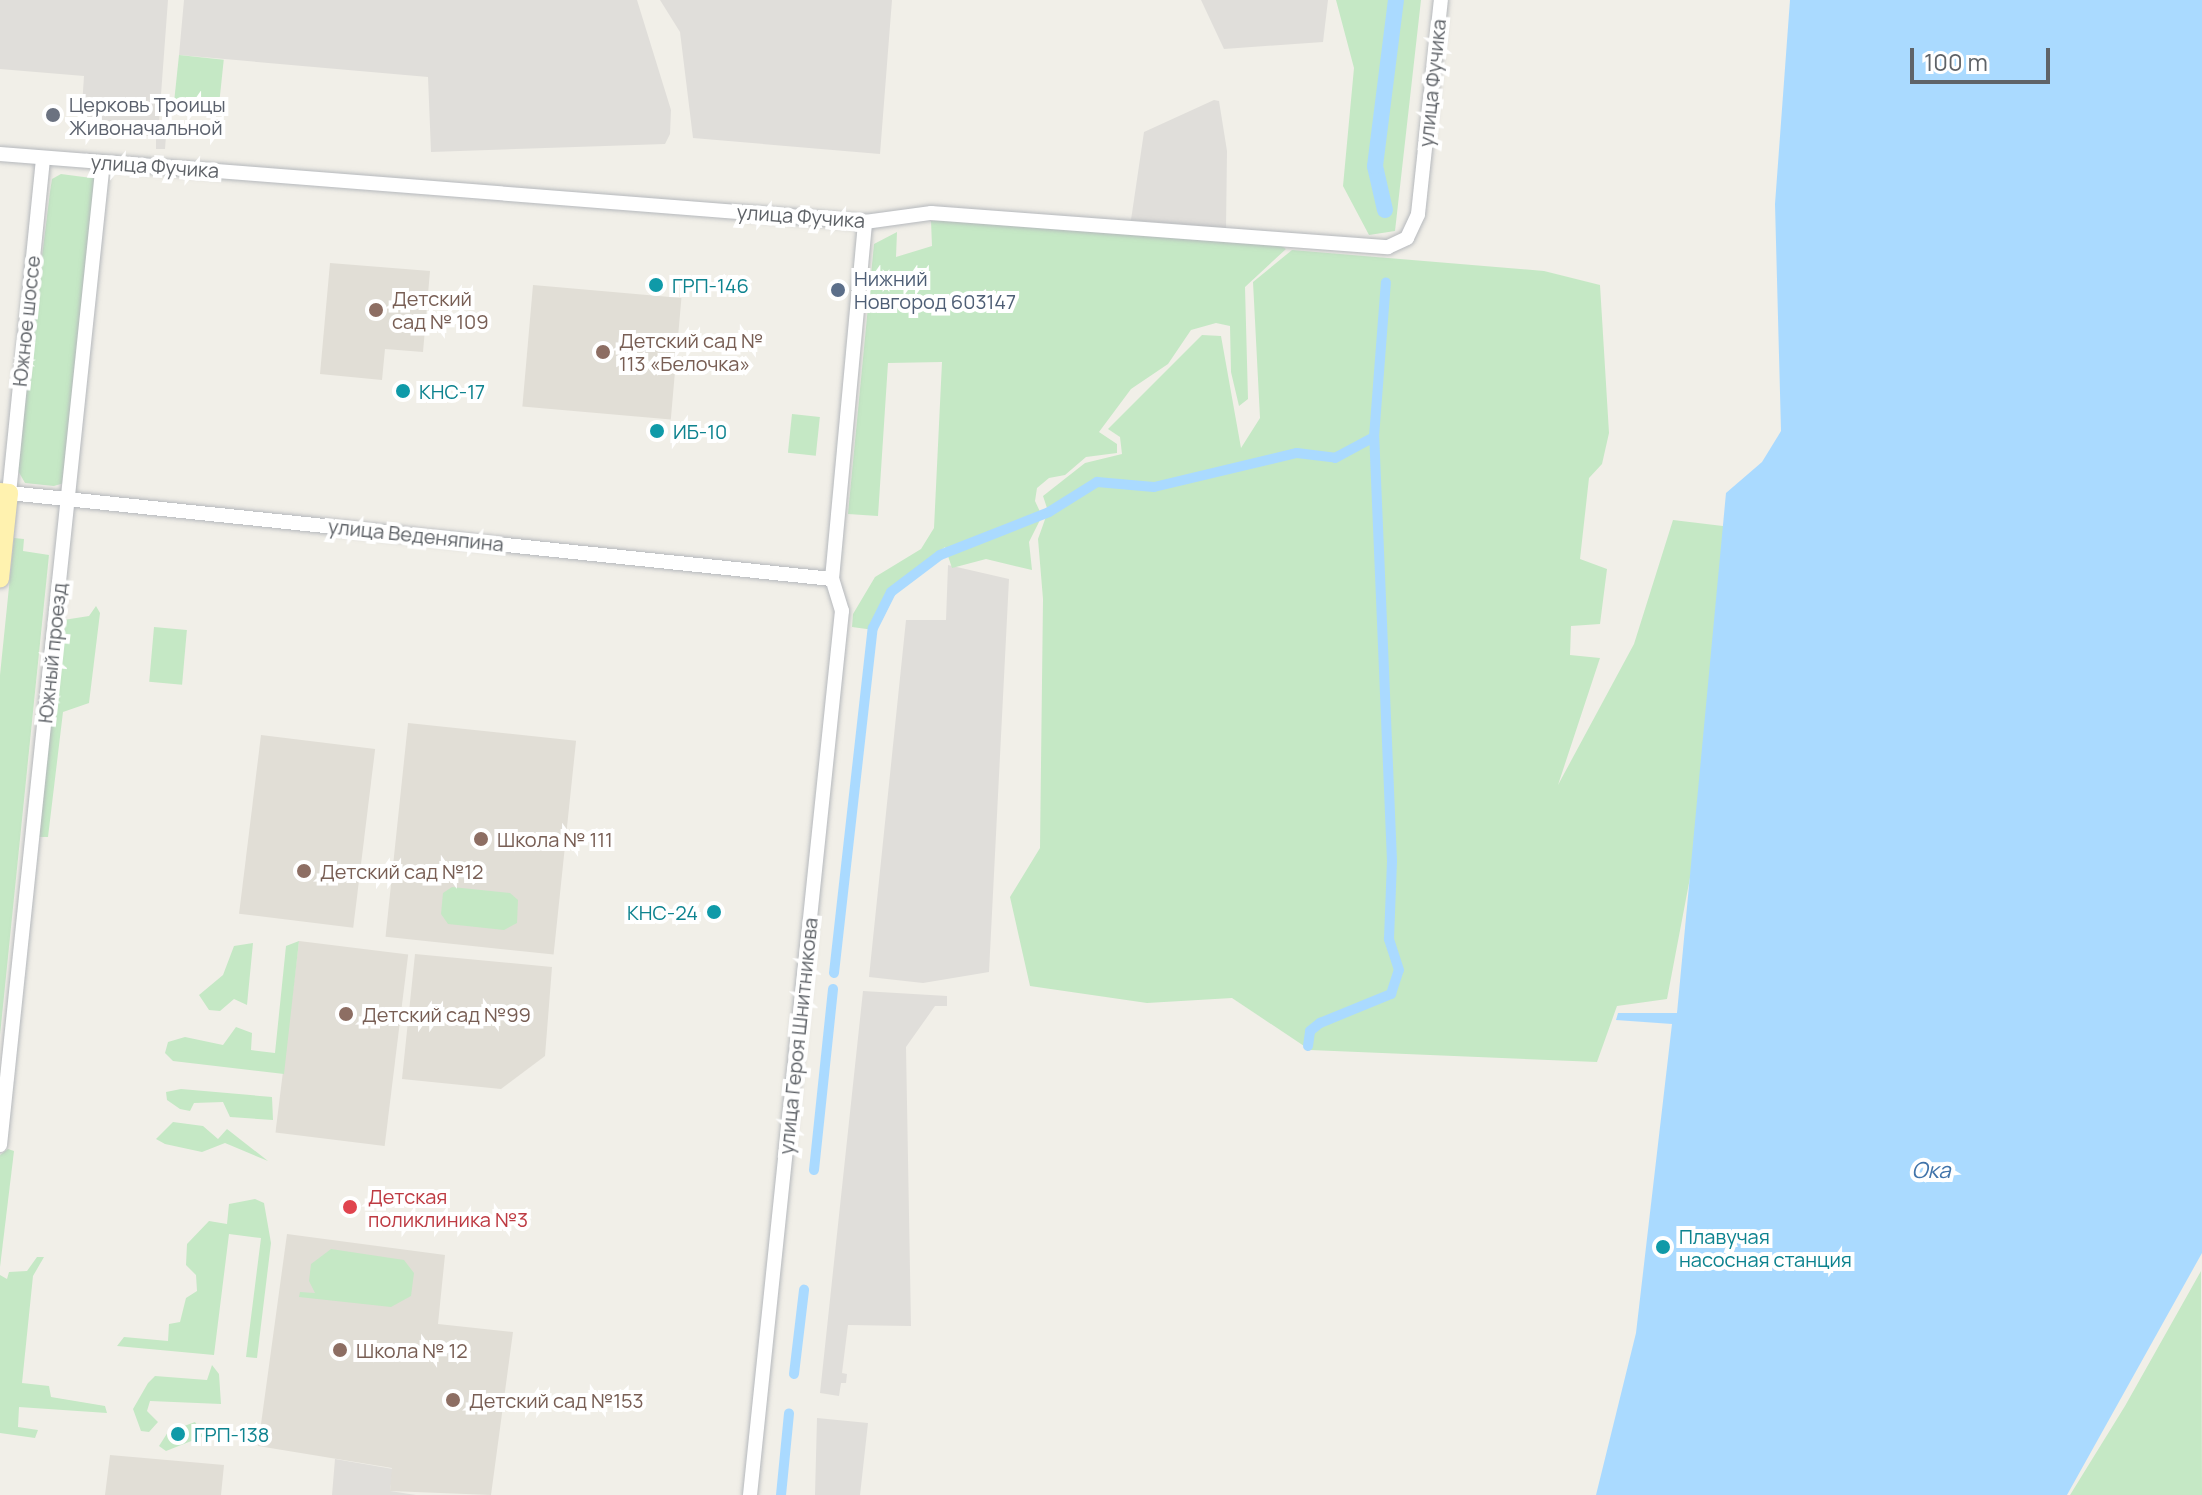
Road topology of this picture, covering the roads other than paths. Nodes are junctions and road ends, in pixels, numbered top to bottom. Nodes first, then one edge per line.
1 (1441, 0) edge
2 (0, 154) edge
3 (43, 159) junction
4 (103, 162) junction
5 (865, 222) junction
6 (4, 492) edge
7 (70, 499) junction
8 (0, 579) edge
9 (832, 579) junction
10 (0, 1145) edge
11 (750, 1495) edge

1 - 5 street, улица Фучика
2 - 3 street, улица Фучика
3 - 4 street, улица Фучика
3 - 6 street, Южное шоссе
4 - 5 street, улица Фучика
4 - 7 street, Южный проезд
5 - 9 street, улица Героя Шнитникова
6 - 7 street, улица Веденяпина
6 - 8 main road, Южное шоссе
7 - 9 street, улица Веденяпина
7 - 10 street, Южный проезд
9 - 11 street, улица Героя Шнитникова

